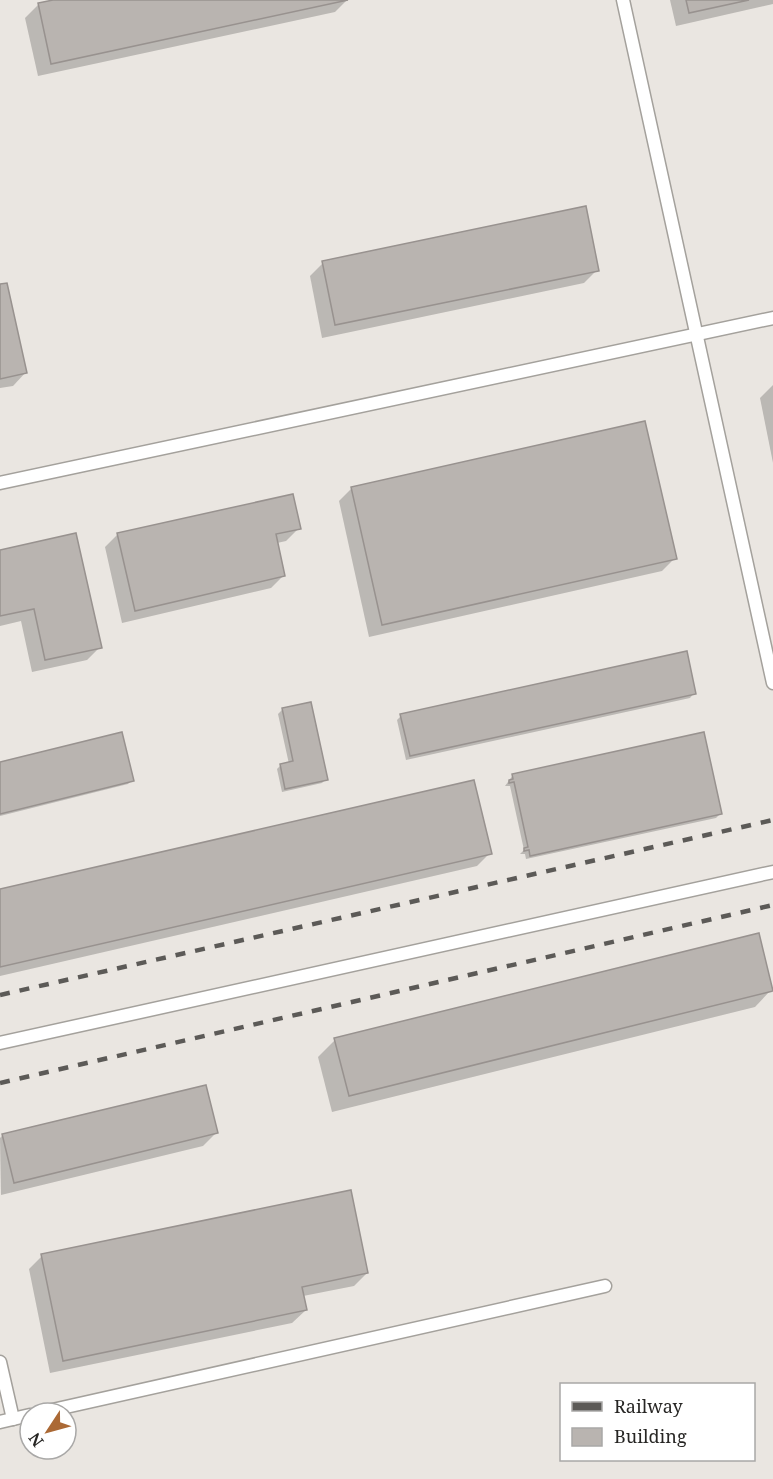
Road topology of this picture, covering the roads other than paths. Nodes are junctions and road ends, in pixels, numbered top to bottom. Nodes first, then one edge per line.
1 (623, 0) edge
2 (773, 318) edge
3 (697, 334) junction
4 (0, 483) edge
5 (773, 683) edge
6 (773, 872) edge
7 (0, 1043) edge
8 (604, 1286) dead end
9 (0, 1362) edge
10 (78, 1404) edge
11 (18, 1418) edge
12 (13, 1419) junction
13 (0, 1422) edge

1 - 3 lane
2 - 3 lane
3 - 4 lane
3 - 5 lane
6 - 7 lane
8 - 10 lane
9 - 12 lane
11 - 12 lane
12 - 13 lane

